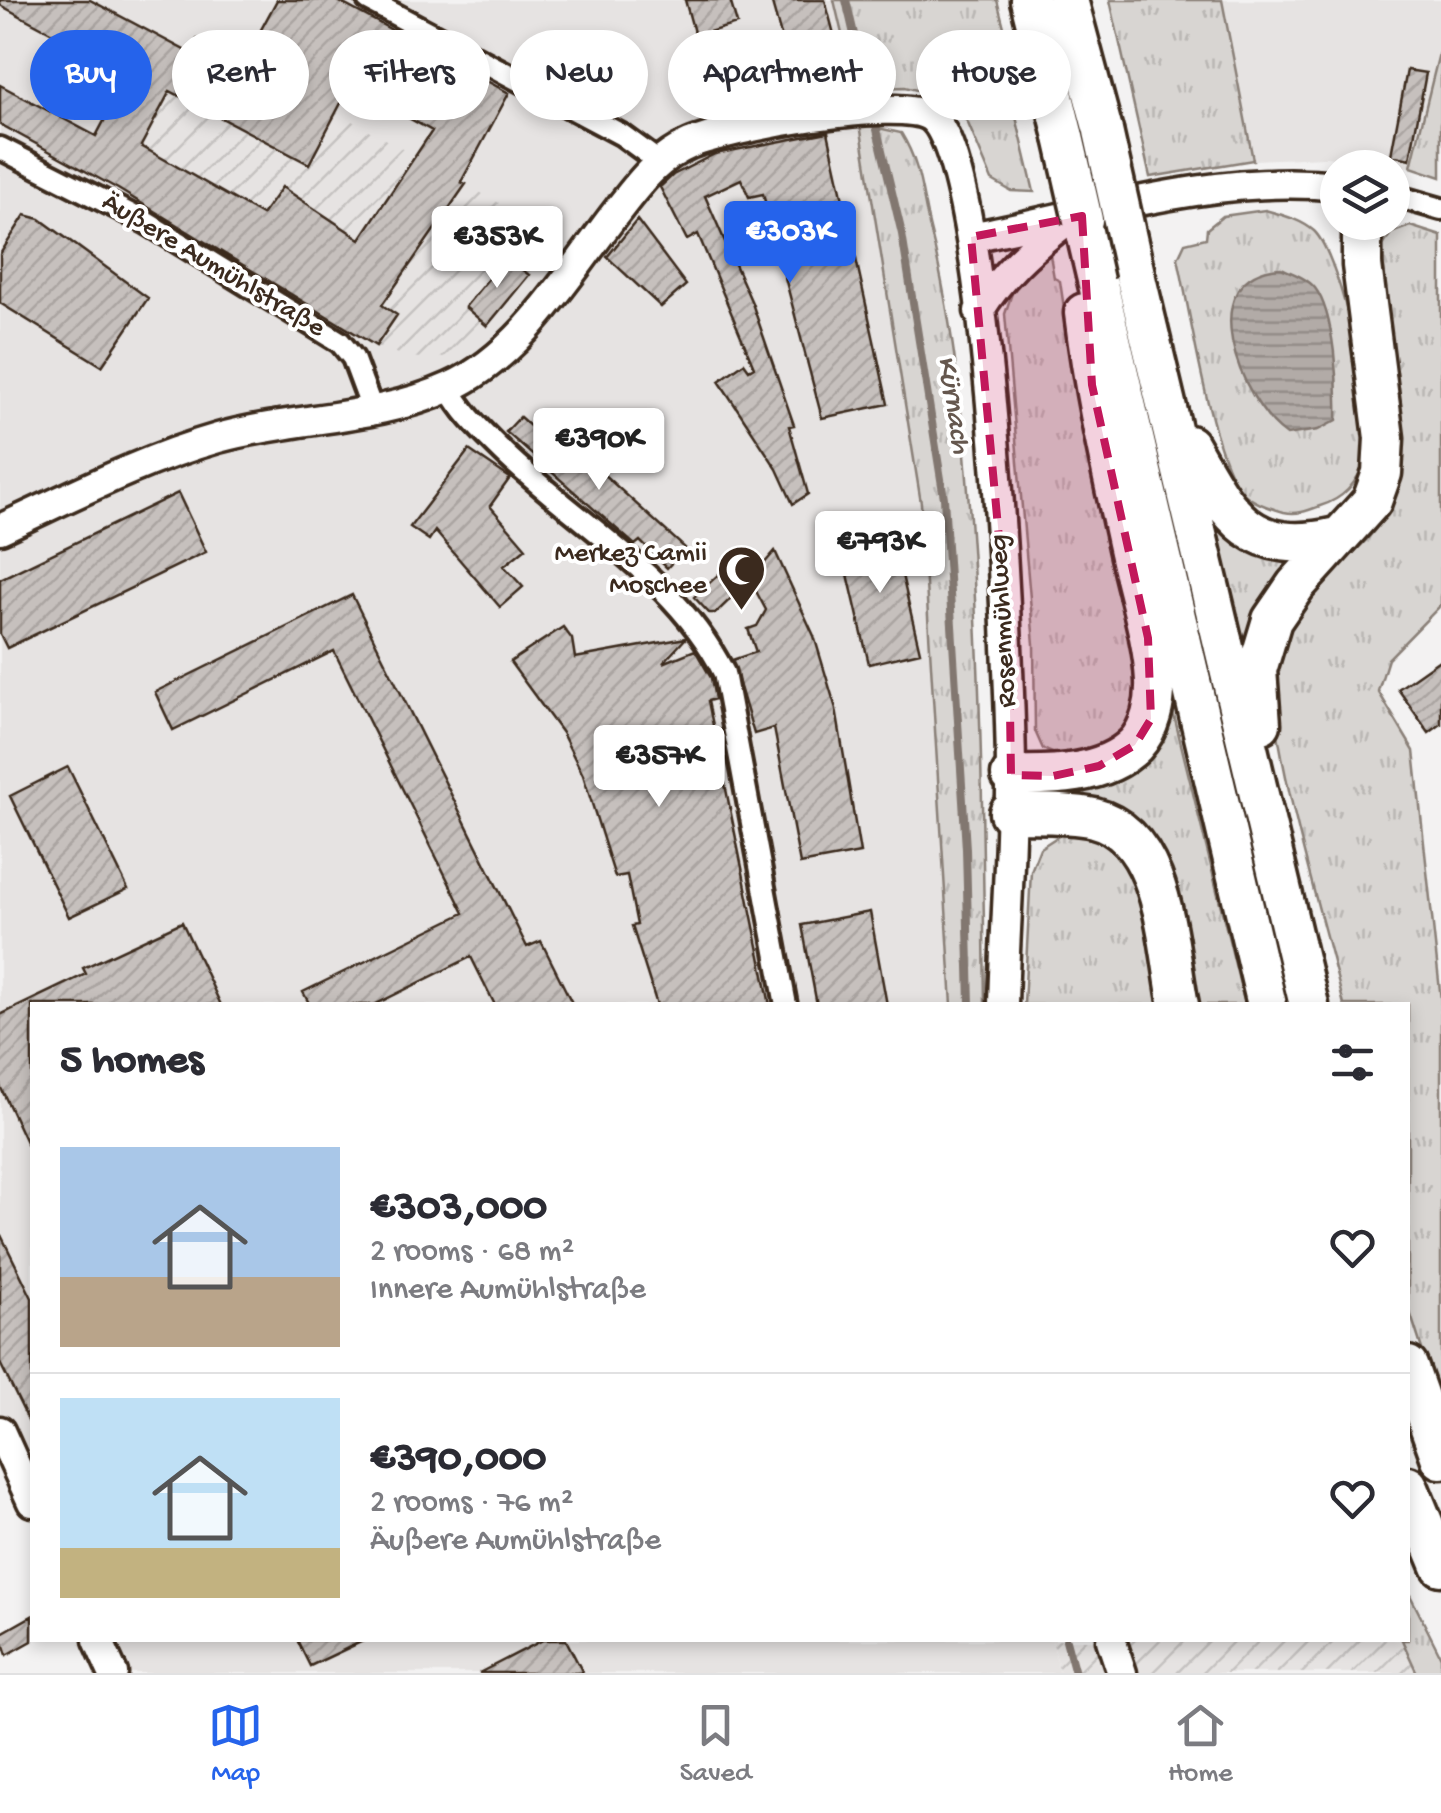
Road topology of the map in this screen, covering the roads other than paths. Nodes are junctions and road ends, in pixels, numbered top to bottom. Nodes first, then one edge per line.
1 (368, 0) edge
2 (1030, 0) edge
3 (1068, 0) edge
4 (0, 148) edge
5 (659, 162) junction
6 (1320, 184) edge
7 (1410, 200) edge
8 (1441, 209) edge
9 (1076, 219) junction
10 (971, 238) junction
11 (1362, 240) edge
12 (1090, 295) junction
13 (980, 310) junction
14 (449, 388) junction
15 (1166, 406) junction
16 (372, 409) junction
17 (0, 529) edge
18 (1337, 537) junction
19 (1254, 770) junction
20 (1011, 775) junction
21 (1008, 813) junction
22 (785, 1002) edge
23 (1003, 1002) edge
24 (1178, 1002) edge
25 (1266, 1002) edge
26 (1308, 1002) edge
27 (1410, 1372) edge
28 (0, 1431) edge
29 (1441, 1459) edge
30 (7, 1466) edge
31 (1410, 1491) edge
32 (30, 1499) edge
33 (1410, 1539) edge
34 (1441, 1566) edge
35 (1441, 1584) edge
36 (99, 1642) edge
37 (1112, 1642) edge
38 (114, 1673) edge
39 (1122, 1673) edge

1 - 5 street
2 - 9 highway, bridge
3 - 15 highway, bridge
4 - 16 street, Äußere Aumühlstraße
5 - 10 street, Rosenmühlweg
5 - 14 street
6 - 9 street
7 - 8 street
9 - 10 street
9 - 12 highway
9 - 13 street
10 - 13 street, Rosenmühlweg
11 - 18 highway
12 - 20 highway
12 - 25 highway
13 - 20 street, Rosenmühlweg
14 - 16 street
14 - 22 street
15 - 18 highway
15 - 19 highway
16 - 17 street
18 - 19 highway
19 - 26 highway
20 - 21 street, Rosenmühlweg
21 - 23 street, Rosenmühlweg
21 - 24 highway
27 - 29 highway
28 - 30 street
30 - 32 street
31 - 34 highway
33 - 35 highway
36 - 38 street
37 - 39 street

